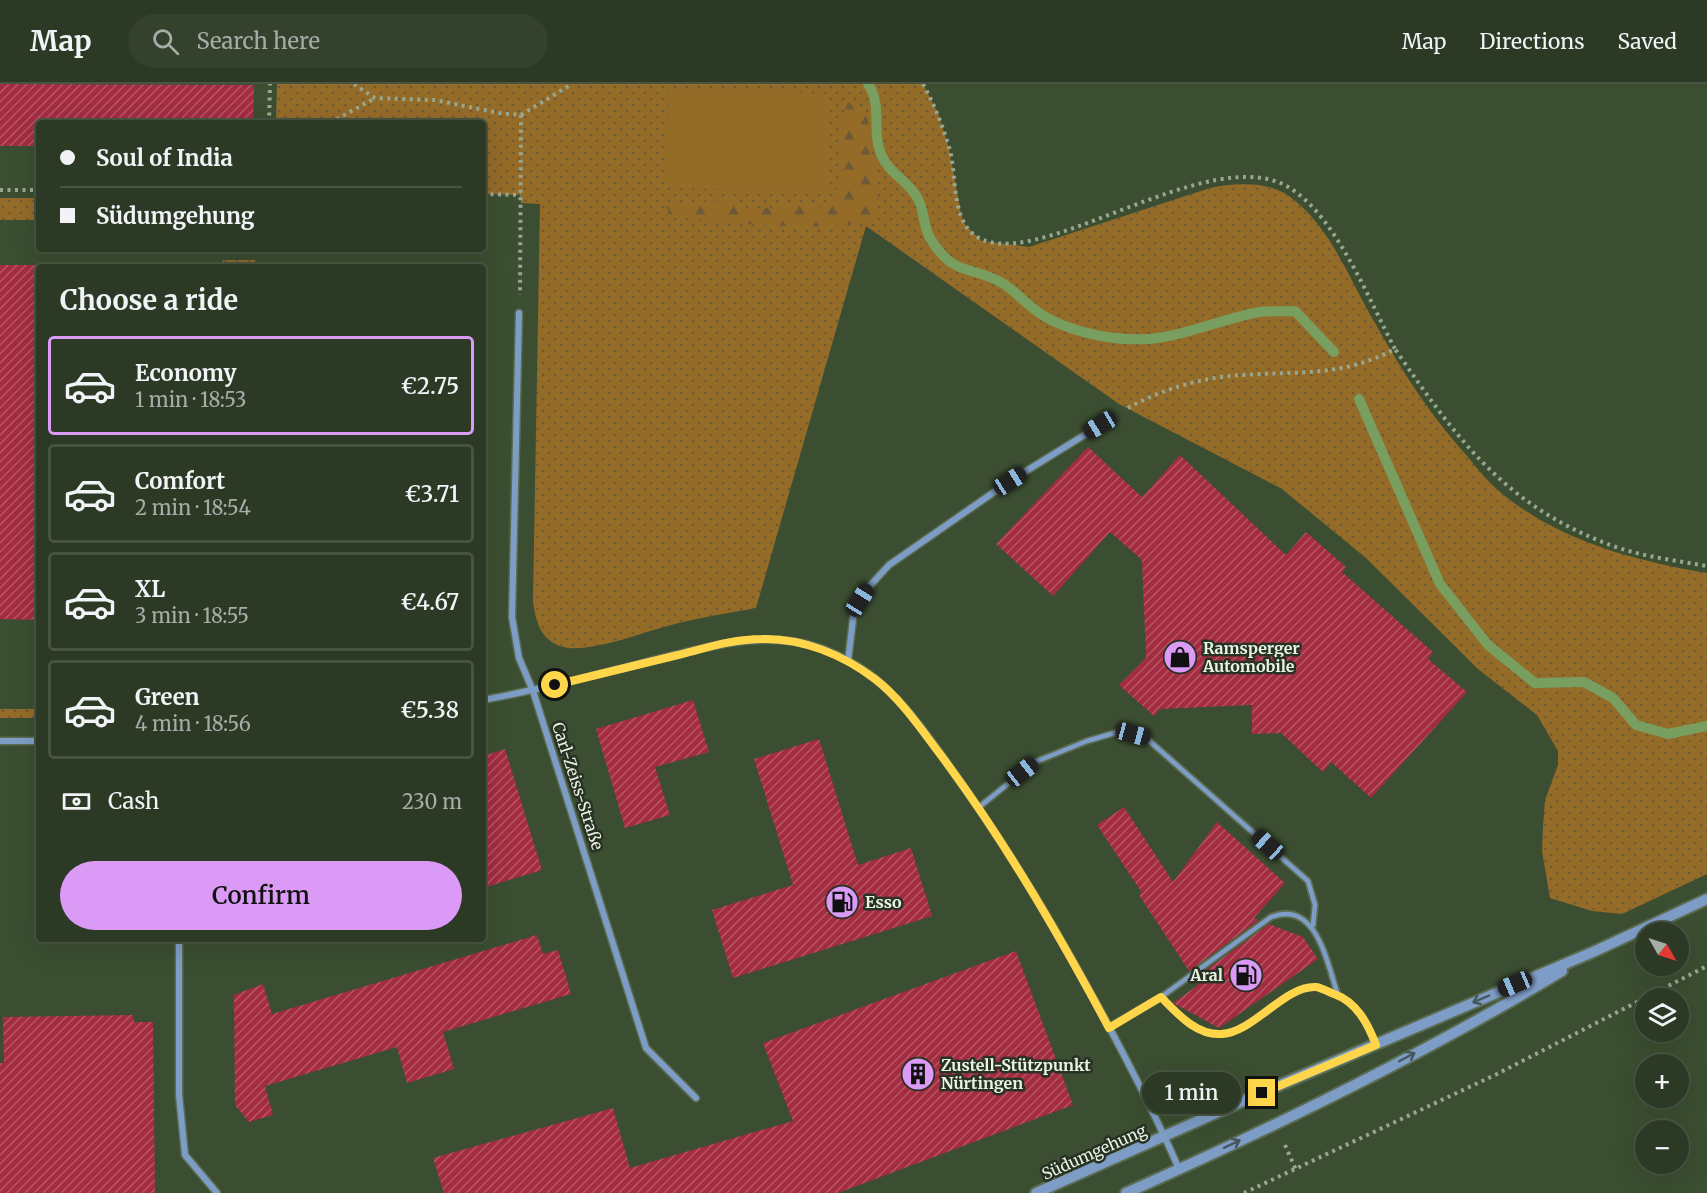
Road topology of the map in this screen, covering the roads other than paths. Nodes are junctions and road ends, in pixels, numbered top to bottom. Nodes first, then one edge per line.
1 (519, 313) road end
2 (1112, 418) road end
3 (848, 661) junction
4 (533, 691) junction
5 (486, 699) edge
6 (0, 741) edge
7 (36, 741) edge
8 (978, 808) junction
9 (1707, 899) edge
10 (1313, 925) junction
11 (179, 942) edge
12 (1593, 952) junction
13 (1338, 995) junction
14 (1161, 997) junction
15 (1109, 1028) junction
16 (1376, 1045) junction
17 (696, 1098) dead end
18 (1165, 1137) junction
19 (1179, 1169) junction
20 (217, 1193) edge
21 (1036, 1193) edge
22 (1126, 1193) edge

1 - 4 street, Carl-Zeiss-Straße
2 - 3 street
3 - 4 street
3 - 8 street
4 - 5 street
4 - 17 street, Carl-Zeiss-Straße
6 - 7 street
8 - 10 lane
8 - 15 street
9 - 12 street, Südumgehung
10 - 13 lane
10 - 14 lane
11 - 20 street
12 -> 16 street, Südumgehung
19 -> 12 street, Südumgehung
13 - 14 lane
13 - 16 lane
14 - 15 lane
15 - 18 street
16 - 18 street, Südumgehung
18 - 19 street
18 - 21 street, Südumgehung
19 - 22 street, Südumgehung

